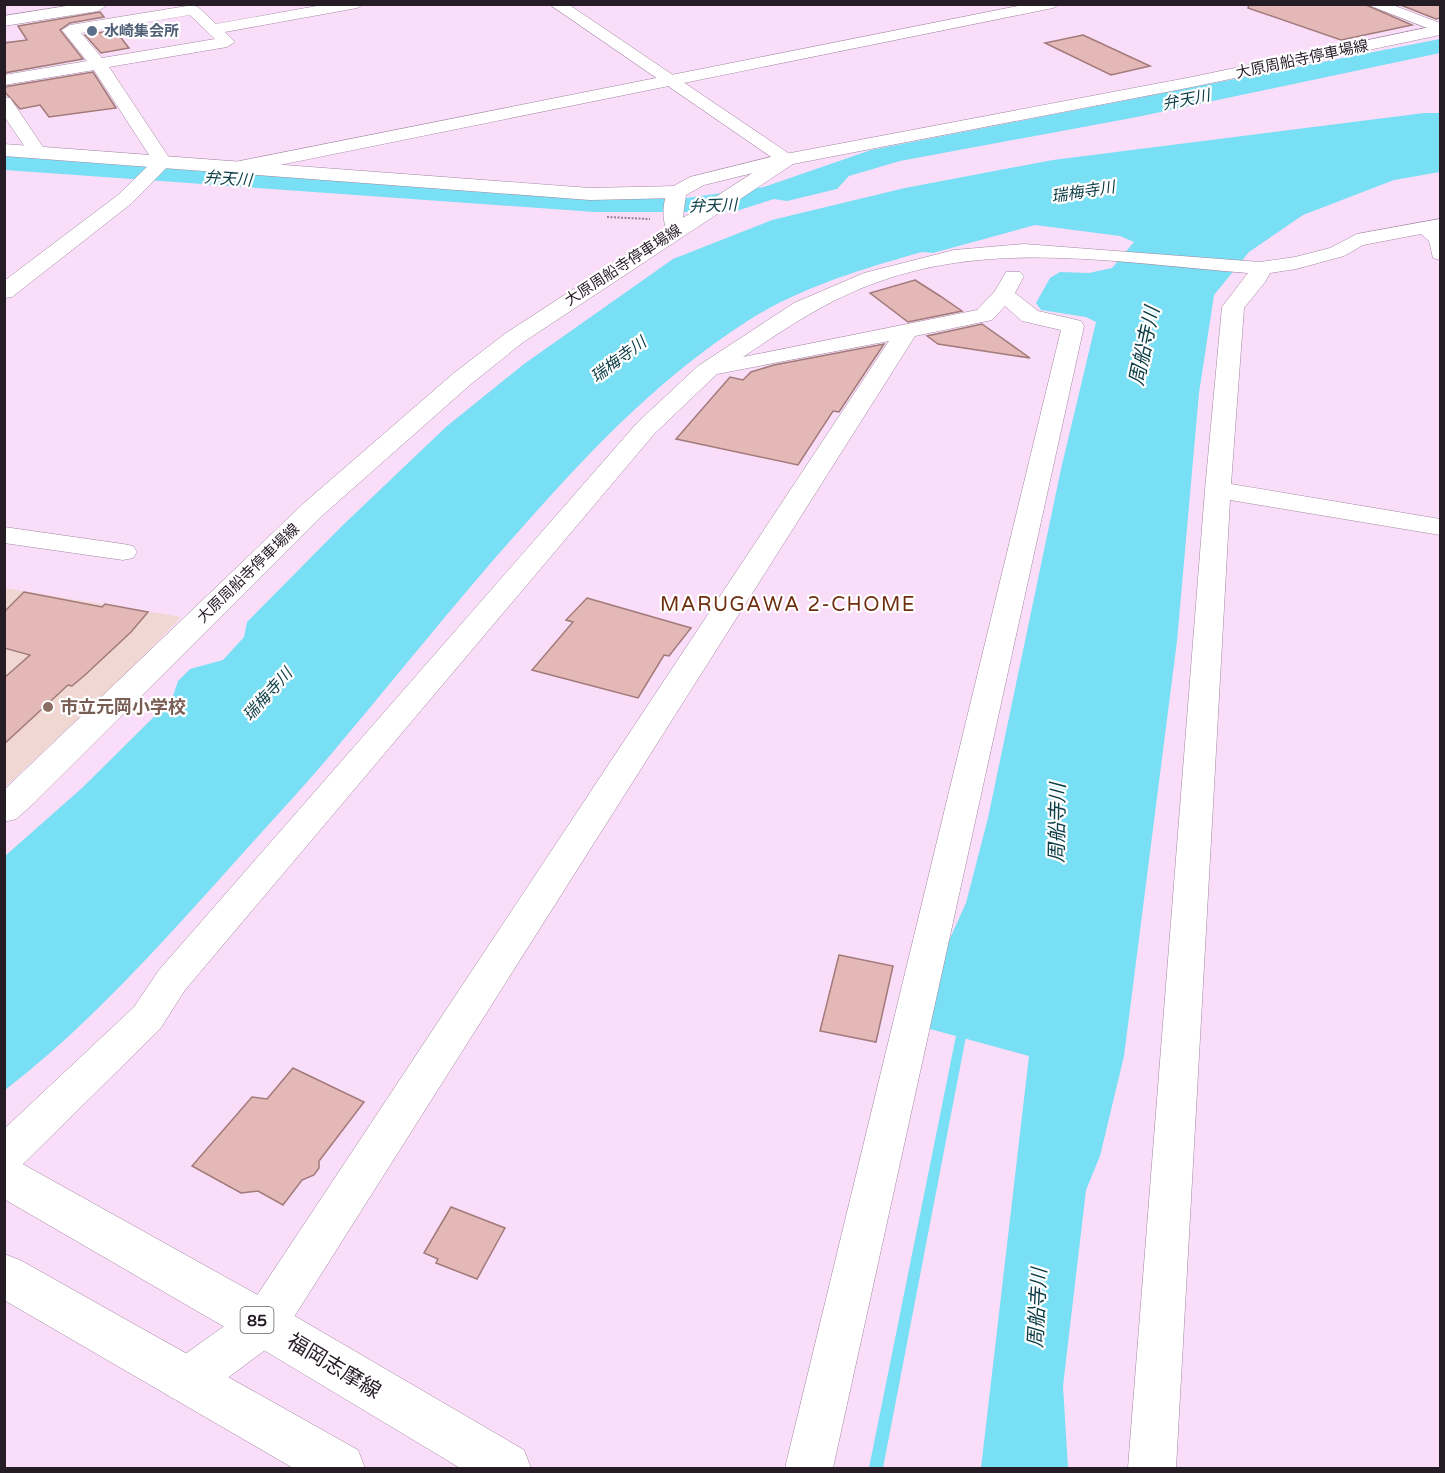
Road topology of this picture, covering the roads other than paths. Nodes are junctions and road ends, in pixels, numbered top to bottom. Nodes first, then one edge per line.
1 (107, 4) edge
2 (357, 4) edge
3 (557, 4) edge
4 (1053, 4) edge
5 (1374, 4) edge
6 (176, 8) edge
7 (141, 18) junction
8 (4, 21) edge
9 (213, 29) junction
10 (1440, 29) edge
11 (168, 52) junction
12 (99, 64) junction
13 (4, 80) edge
14 (667, 80) junction
15 (4, 102) edge
16 (4, 150) edge
17 (38, 153) junction
18 (163, 162) junction
19 (778, 164) junction
20 (235, 168) junction
21 (677, 192) junction
22 (683, 220) junction
23 (1433, 226) edge
24 (1024, 250) junction
25 (1440, 254) edge
26 (1260, 268) junction
27 (4, 292) edge
28 (1004, 294) junction
29 (907, 331) junction
30 (706, 371) junction
31 (1218, 490) junction
32 (1440, 527) edge
33 (4, 535) edge
34 (123, 552) dead end
35 (4, 810) edge
36 (4, 1156) edge
37 (4, 1176) edge
38 (4, 1275) edge
39 (264, 1324) junction
40 (186, 1381) junction
41 (340, 1468) edge
42 (506, 1468) edge
43 (809, 1468) edge
44 (1152, 1468) edge

1 - 8 street
2 - 9 street
3 - 14 main road
4 - 14 street
5 - 10 main road
6 - 7 street
6 - 9 street
7 - 11 street
7 - 12 street
9 - 11 street
10 - 19 main road, 大原周船寺停車場線
11 - 12 street
12 - 13 street
12 - 18 street
14 - 19 main road
14 - 20 street
15 - 17 street
16 - 17 main road
17 - 18 main road
18 - 20 main road
18 - 27 street
19 - 21 street
19 - 22 main road, 大原周船寺停車場線
20 - 21 main road
21 - 22 street
22 - 35 main road, 大原周船寺停車場線
23 - 25 street
23 - 26 street
24 - 26 street
24 - 28 street
24 - 30 street
26 - 31 street
28 - 29 street
28 - 43 street
29 - 30 street
29 - 39 street
30 - 36 street
31 - 32 street
31 - 44 street
33 - 34 street
37 - 39 main road, 福岡志摩線 / 85
38 - 40 main road
39 - 40 street
39 - 42 main road, 福岡志摩線 / 85
40 - 41 main road

